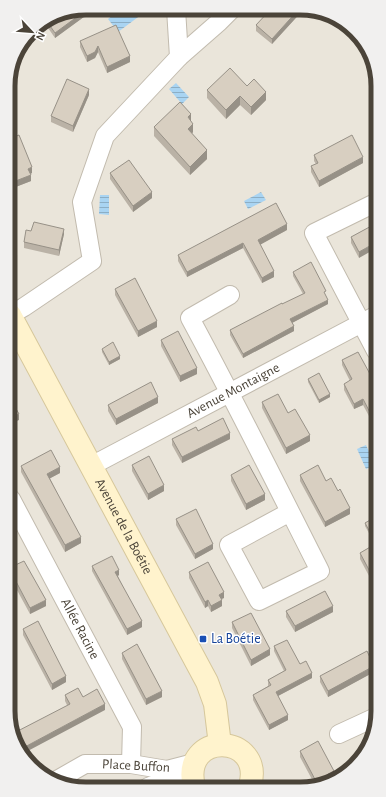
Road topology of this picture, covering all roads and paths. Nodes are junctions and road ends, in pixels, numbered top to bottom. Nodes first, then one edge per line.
1 (176, 15) edge
2 (226, 15) edge
3 (179, 57) junction
4 (371, 205) edge
5 (230, 295) dead end
6 (15, 312) edge
7 (368, 320) edge
8 (15, 324) edge
9 (371, 332) edge
10 (230, 392) junction
11 (91, 466) junction
12 (15, 507) edge
13 (290, 512) junction
14 (371, 719) edge
15 (339, 734) dead end
16 (220, 745) junction
17 (131, 764) junction
18 (193, 776) edge
19 (62, 777) edge
20 (161, 782) edge
21 (251, 782) edge

1 - 3 street
2 - 3 street
3 - 6 street
4 - 7 street
5 - 10 street
7 - 9 street
7 - 10 street, Avenue Montaigne
8 - 11 main road, Avenue de la Boétie
10 - 11 street, Avenue Montaigne
10 - 13 street
11 - 16 main road, Avenue de la Boétie
12 - 17 street, Allée Racine
13 - 13 street
14 - 15 street
16 - 18 main road
16 - 21 main road
17 - 18 street, Place Buffon
17 - 19 street, Place Buffon
18 - 20 street, Place Buffon

